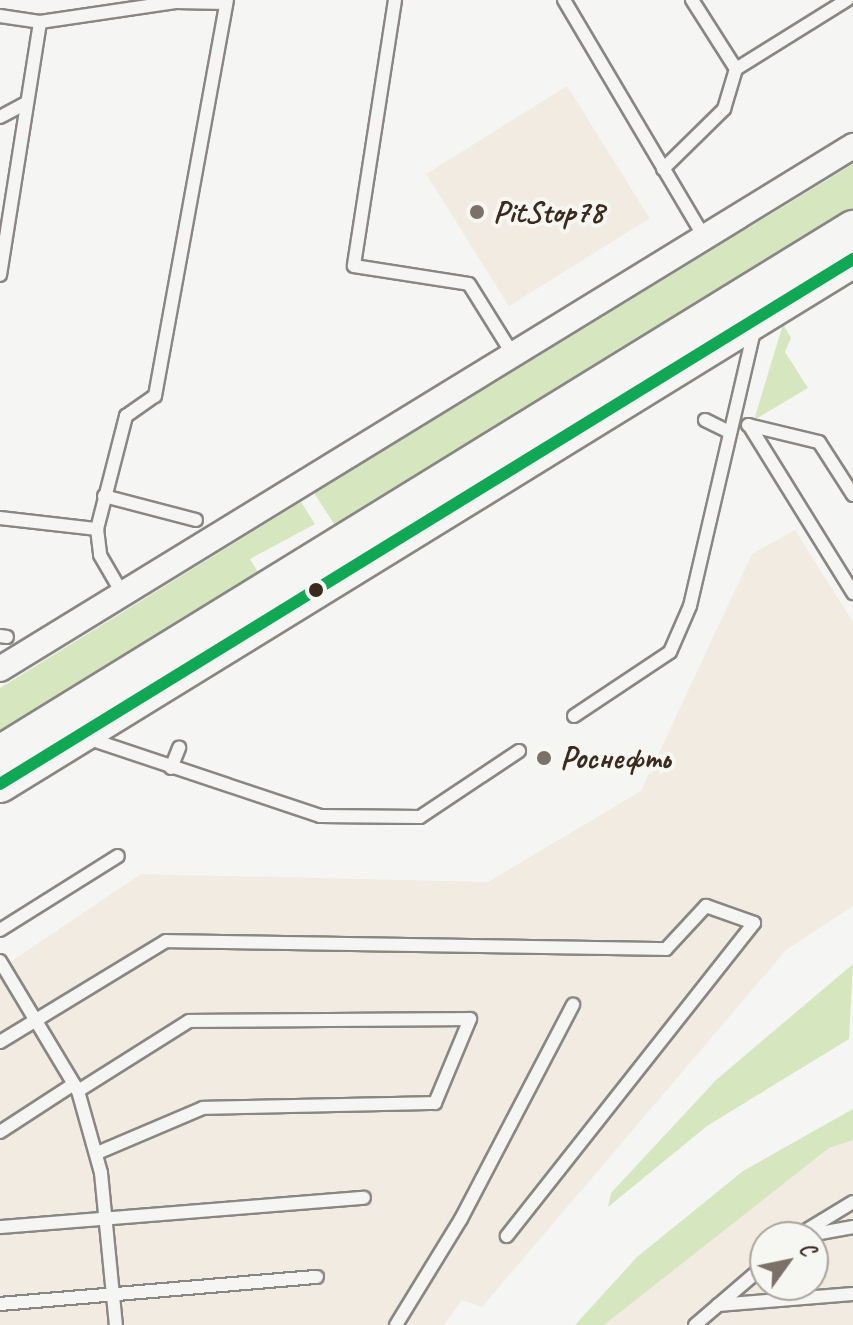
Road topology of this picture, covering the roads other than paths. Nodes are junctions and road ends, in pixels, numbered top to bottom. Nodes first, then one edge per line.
1 (395, 0) edge
2 (564, 0) edge
3 (692, 0) edge
4 (847, 0) edge
5 (226, 2) edge
6 (0, 16) edge
7 (40, 22) junction
8 (736, 69) junction
9 (26, 103) junction
10 (0, 117) edge
11 (853, 146) edge
12 (663, 169) junction
13 (853, 229) edge
14 (704, 237) junction
15 (853, 259) edge
16 (0, 275) edge
17 (749, 308) junction
18 (512, 353) junction
19 (705, 420) dead end
20 (749, 425) junction
21 (732, 426) junction
22 (853, 495) edge
23 (104, 496) junction
24 (0, 518) edge
25 (196, 520) dead end
26 (97, 529) junction
27 (122, 593) junction
28 (853, 593) edge
29 (0, 669) edge
30 (574, 716) dead end
31 (72, 724) junction
32 (179, 748) dead end
33 (519, 751) dead end
34 (0, 754) edge
35 (171, 768) junction
36 (0, 784) edge
37 (118, 856) dead end
38 (0, 930) edge
39 (0, 961) edge
40 (573, 1005) dead end
41 (34, 1020) junction
42 (0, 1042) edge
43 (76, 1087) junction
44 (0, 1132) edge
45 (97, 1153) junction
46 (364, 1198) dead end
47 (853, 1202) edge
48 (107, 1218) junction
49 (822, 1221) edge
50 (0, 1227) edge
51 (853, 1227) edge
52 (829, 1230) edge
53 (507, 1236) dead end
54 (317, 1277) dead end
55 (749, 1279) edge
56 (115, 1291) junction
57 (853, 1294) edge
58 (0, 1304) edge
59 (718, 1305) junction
60 (116, 1325) edge
61 (396, 1325) edge
62 (695, 1325) edge

1 - 18 lane
2 - 12 lane
3 - 8 lane
4 - 8 lane
5 - 7 lane
5 - 23 lane
6 - 7 lane
7 - 9 lane
8 - 12 lane
9 - 10 lane
9 - 16 lane
11 - 14 street
12 - 14 lane
13 - 17 main road
14 - 18 street
15 - 17 main road
17 - 21 lane
17 - 31 main road
18 - 27 street
19 - 21 lane
20 - 21 lane
20 - 22 lane
20 - 28 lane
21 - 30 lane
23 - 25 lane
23 - 26 lane
24 - 26 lane
26 - 27 lane
27 - 29 street
31 - 34 main road
31 - 35 lane
31 - 36 main road
32 - 35 lane
33 - 35 lane
37 - 38 lane
39 - 41 lane
40 - 61 lane
41 - 42 lane
41 - 43 lane
41 - 53 lane
43 - 44 lane
43 - 45 lane
43 - 45 lane
45 - 48 lane
46 - 48 lane
47 - 49 lane
48 - 50 lane
48 - 56 lane
51 - 52 lane
54 - 56 lane
55 - 59 lane
56 - 58 lane
56 - 60 lane
57 - 59 lane
59 - 62 lane

